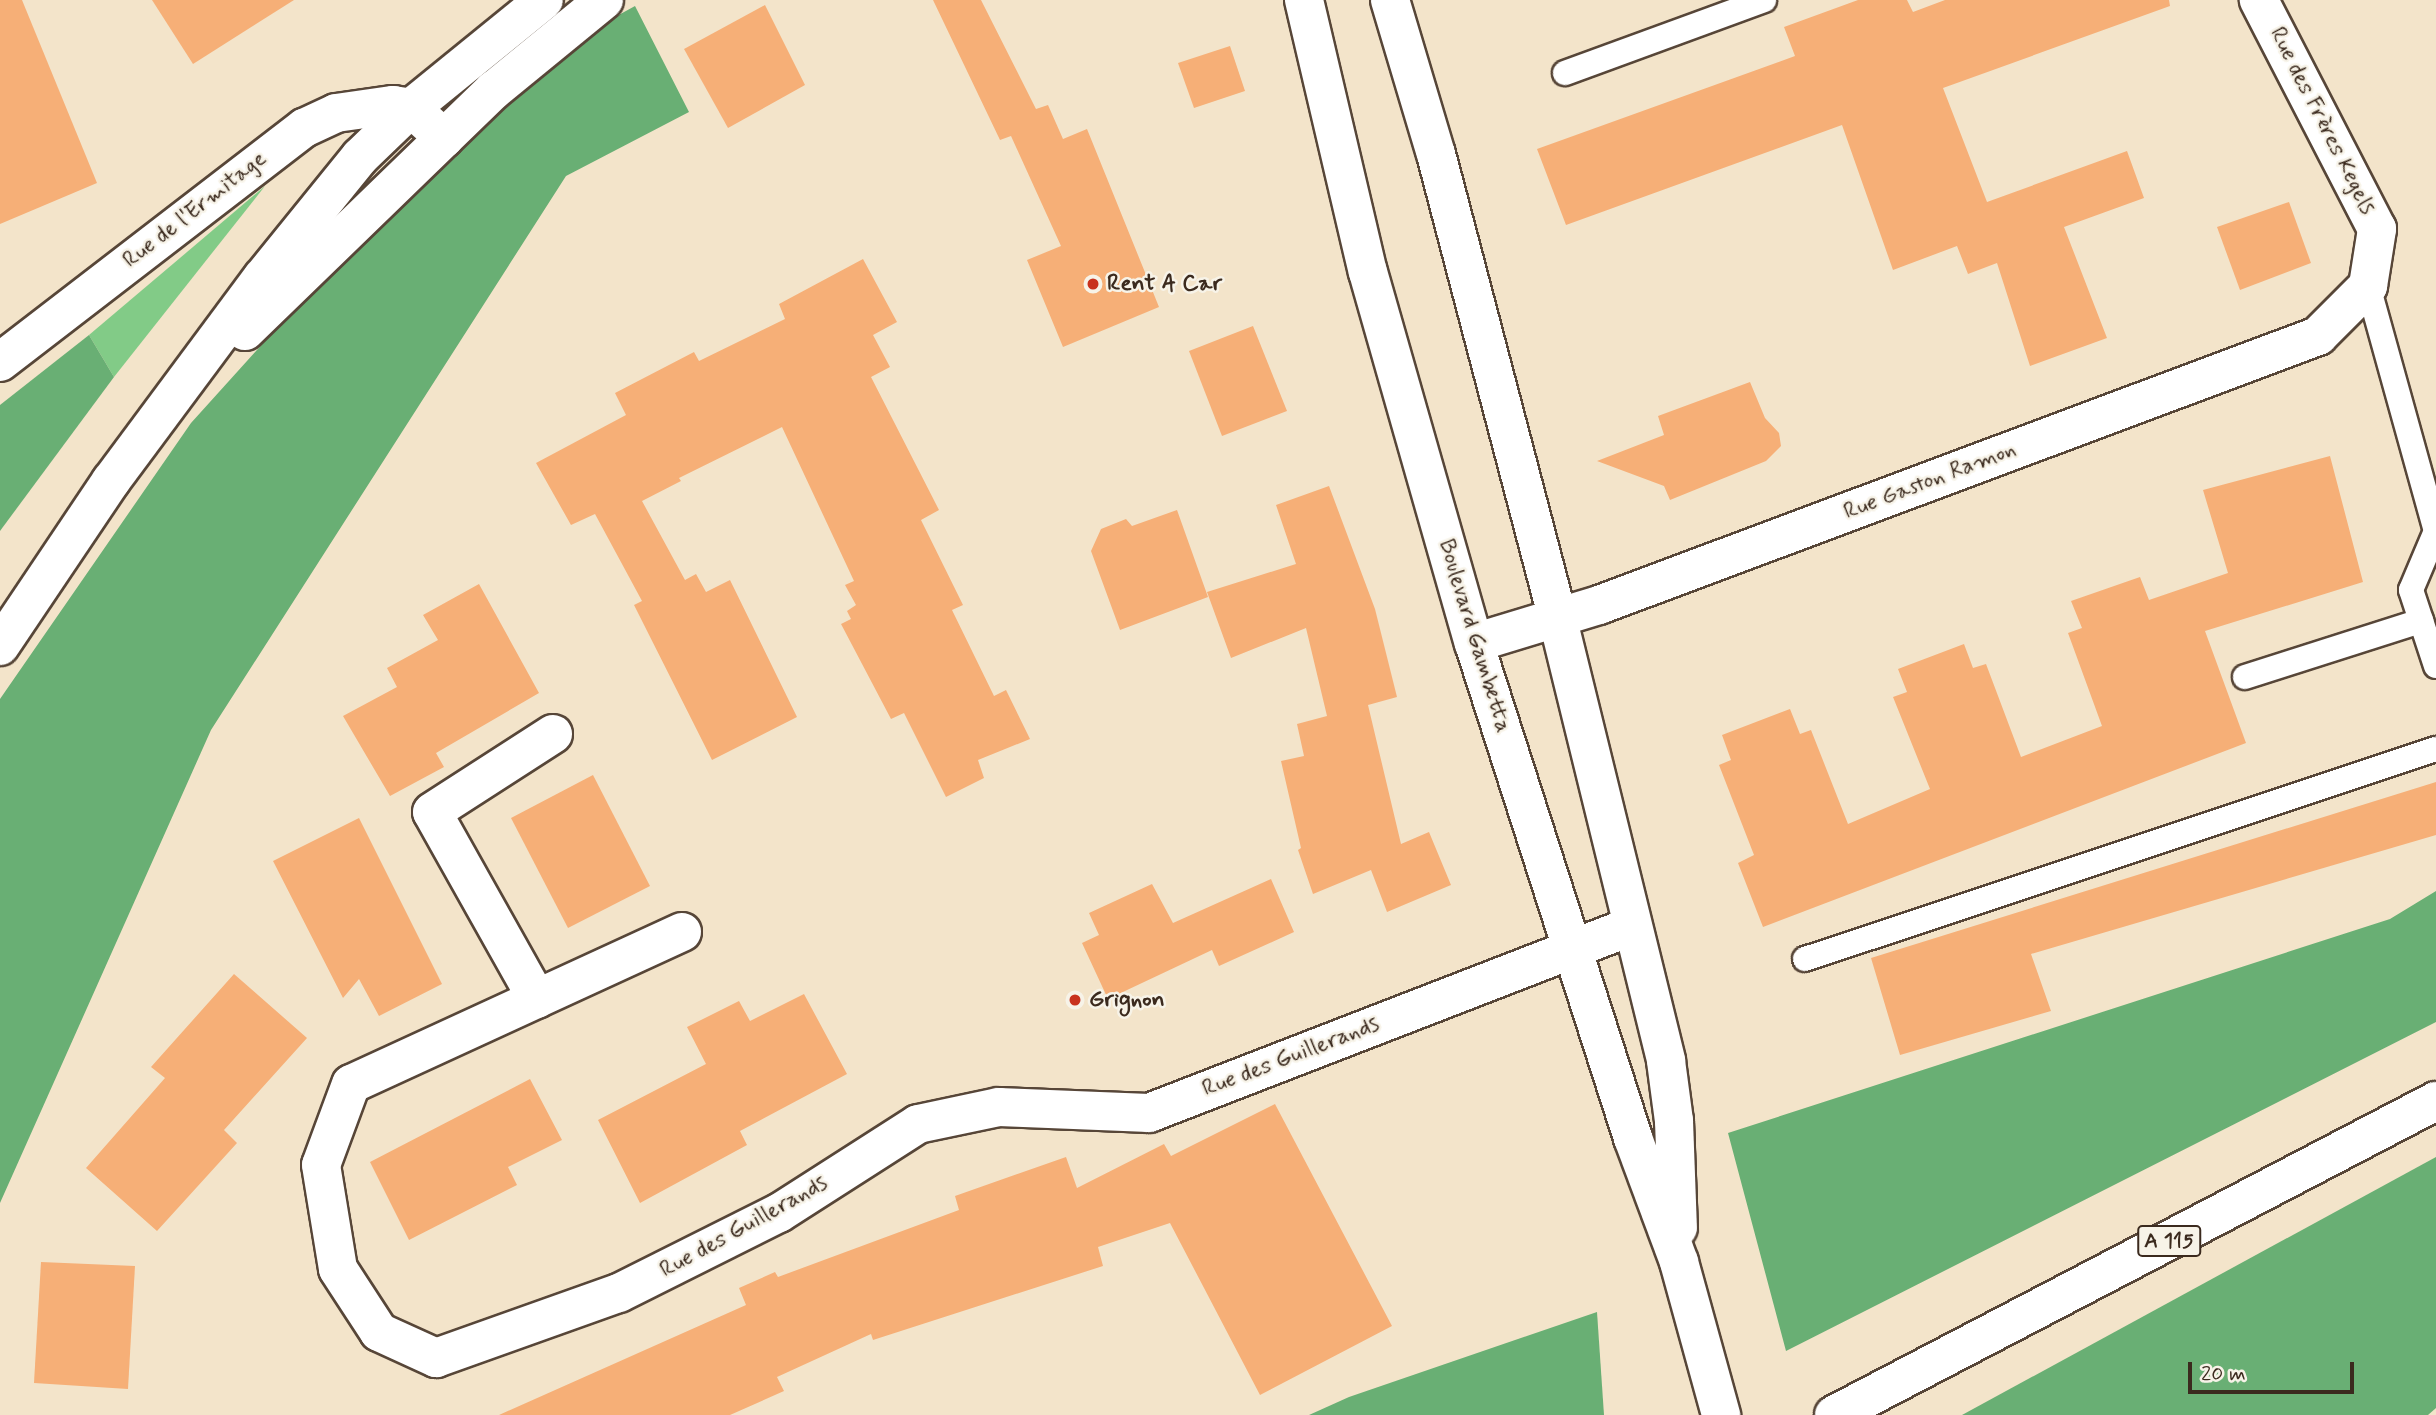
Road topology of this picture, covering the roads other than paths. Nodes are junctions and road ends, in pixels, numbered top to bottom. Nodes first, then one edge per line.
1 (544, 0) edge
2 (604, 0) edge
3 (1304, 0) edge
4 (1390, 0) edge
5 (1764, 0) edge
6 (2259, 0) edge
7 (1564, 73) dead end
8 (411, 108) junction
9 (444, 138) junction
10 (2368, 286) junction
11 (0, 362) edge
12 (170, 403) junction
13 (1558, 620) junction
14 (2421, 621) junction
15 (1474, 643) junction
16 (0, 646) edge
17 (2436, 666) edge
18 (2245, 677) dead end
19 (553, 734) dead end
20 (2436, 749) edge
21 (1632, 926) junction
22 (682, 932) dead end
23 (1575, 946) junction
24 (1805, 958) dead end
25 (537, 999) junction
26 (2436, 1101) edge
27 (1679, 1262) junction
28 (1720, 1415) edge
29 (1834, 1415) edge

1 - 8 main road
2 - 9 main road
3 - 15 main road, Boulevard Gambetta
4 - 13 main road, Boulevard Gambetta
5 - 7 lane
6 - 10 main road, Rue des Frères Kegels
8 - 9 main road
8 - 11 main road, Rue de l'Ermitage
8 - 12 main road
9 - 12 main road
10 - 13 main road, Rue Gaston Ramon
10 - 14 lane
12 - 16 main road
13 - 15 main road, Rue Gaston Ramon
13 - 21 main road, Boulevard Gambetta
14 - 17 lane
14 - 18 lane
15 - 23 main road, Boulevard Gambetta
19 - 25 main road
20 - 24 lane
21 - 23 main road, Rue des Guillerands
21 - 27 main road, Boulevard Gambetta
22 - 25 main road, Rue des Guillerands
23 - 25 main road, Rue des Guillerands
23 - 27 main road, Boulevard Gambetta
26 - 29 main road, A 115
27 - 28 main road, Boulevard Gambetta

